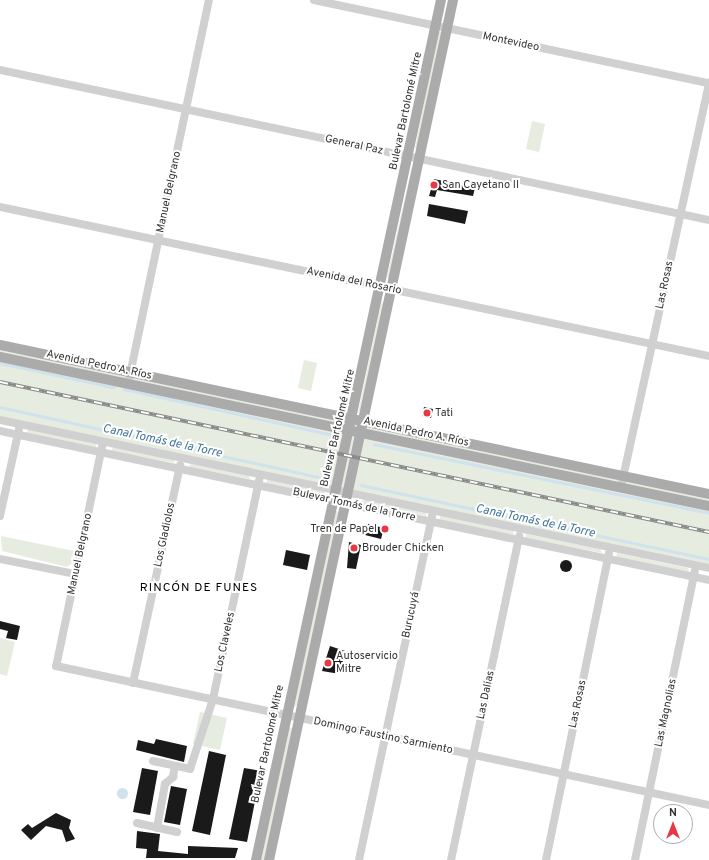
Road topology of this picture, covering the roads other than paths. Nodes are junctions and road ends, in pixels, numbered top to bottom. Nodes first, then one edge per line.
1 (209, 0) edge
2 (314, 0) edge
3 (441, 0) edge
4 (453, 0) edge
5 (436, 26) junction
6 (447, 29) junction
7 (0, 70) edge
8 (709, 83) edge
9 (186, 109) junction
10 (408, 156) junction
11 (420, 159) junction
12 (0, 207) edge
13 (680, 214) junction
14 (709, 220) edge
15 (159, 240) junction
16 (381, 287) junction
17 (393, 290) junction
18 (652, 344) junction
19 (0, 345) edge
20 (709, 356) edge
21 (0, 357) edge
22 (131, 373) junction
23 (128, 384) junction
24 (0, 420) edge
25 (353, 420) junction
26 (365, 422) junction
27 (20, 424) junction
28 (350, 430) junction
29 (0, 431) edge
30 (362, 433) junction
31 (18, 434) junction
32 (103, 442) junction
33 (101, 453) junction
34 (182, 458) junction
35 (179, 470) junction
36 (260, 475) junction
37 (623, 476) junction
38 (258, 485) junction
39 (620, 487) junction
40 (336, 490) junction
41 (347, 493) junction
42 (709, 494) edge
43 (333, 501) junction
44 (345, 504) junction
45 (709, 506) edge
46 (433, 511) junction
47 (0, 516) edge
48 (431, 521) junction
49 (520, 529) junction
50 (519, 540) junction
51 (610, 548) junction
52 (608, 558) junction
53 (0, 559) edge
54 (696, 566) junction
55 (709, 568) edge
56 (75, 574) junction
57 (694, 576) junction
58 (709, 580) edge
59 (56, 666) joint
60 (133, 683) junction
61 (213, 700) junction
62 (287, 715) junction
63 (299, 718) junction
64 (385, 736) junction
65 (473, 755) junction
66 (153, 762) dead end
67 (175, 766) junction
68 (564, 774) junction
69 (649, 792) junction
70 (709, 805) edge
71 (137, 823) dead end
72 (157, 828) junction
73 (177, 832) dead end
74 (256, 860) edge
75 (269, 860) edge
76 (359, 860) edge
77 (451, 860) edge
78 (546, 860) edge
79 (635, 860) edge

1 - 9 street, Manuel Belgrano
2 - 5 street, Montevideo
3 - 5 main road, Bulevar Bartolomé Mitre
4 - 6 main road, Bulevar Bartolomé Mitre
5 - 6 street, Montevideo
5 - 10 main road, Bulevar Bartolomé Mitre
6 - 8 street, Montevideo
6 - 11 main road, Bulevar Bartolomé Mitre
7 - 9 street, General Paz
8 - 13 street, Las Rosas
9 - 10 street, General Paz
9 - 15 street, Manuel Belgrano
10 - 11 street, General Paz
10 - 16 main road, Bulevar Bartolomé Mitre
11 - 13 street, General Paz
11 - 17 main road, Bulevar Bartolomé Mitre
12 - 15 street, Avenida del Rosario
13 - 14 street, General Paz
13 - 18 street, Las Rosas
15 - 16 street, Avenida del Rosario
15 - 22 street, Manuel Belgrano
16 - 17 street, Avenida del Rosario
16 - 25 main road, Bulevar Bartolomé Mitre
17 - 18 street, Avenida del Rosario
17 - 26 main road, Bulevar Bartolomé Mitre
18 - 20 street, Avenida del Rosario
18 - 37 street, Las Rosas
19 - 22 main road, Avenida Pedro A. Ríos
21 - 23 main road, Avenida Pedro A. Ríos
22 - 23 street, Manuel Belgrano
22 - 25 main road, Avenida Pedro A. Ríos
23 - 28 main road, Avenida Pedro A. Ríos
24 - 27 street, Bulevar Tomás de la Torre
25 - 26 main road, Avenida Pedro A. Ríos
25 - 28 main road, Bulevar Bartolomé Mitre
26 - 30 main road, Bulevar Bartolomé Mitre
26 - 37 main road, Avenida Pedro A. Ríos
27 - 31 street
27 - 32 street, Bulevar Tomás de la Torre
28 - 30 main road, Avenida Pedro A. Ríos
28 - 40 main road, Bulevar Bartolomé Mitre
29 - 31 street, Bulevar Tomás de la Torre
30 - 39 main road, Avenida Pedro A. Ríos
30 - 41 main road, Bulevar Bartolomé Mitre
31 - 33 street, Bulevar Tomás de la Torre
31 - 47 street
32 - 33 street, Manuel Belgrano
32 - 34 street, Bulevar Tomás de la Torre
33 - 35 street, Bulevar Tomás de la Torre
33 - 56 street, Manuel Belgrano
34 - 35 street, Los Gladiolos
34 - 36 street, Bulevar Tomás de la Torre
35 - 38 street, Bulevar Tomás de la Torre
35 - 60 street, Los Gladiolos
36 - 38 street, Los Claveles
36 - 40 street, Bulevar Tomás de la Torre
37 - 39 street, Las Rosas
37 - 42 main road, Avenida Pedro A. Ríos
38 - 43 street, Bulevar Tomás de la Torre
38 - 61 street, Los Claveles
39 - 45 main road, Avenida Pedro A. Ríos
40 - 41 street, Bulevar Tomás de la Torre
40 - 43 main road, Bulevar Bartolomé Mitre
41 - 44 main road, Bulevar Bartolomé Mitre
41 - 46 street, Bulevar Tomás de la Torre
43 - 44 street, Bulevar Tomás de la Torre
43 - 62 main road, Bulevar Bartolomé Mitre
44 - 48 street, Bulevar Tomás de la Torre
44 - 63 main road, Bulevar Bartolomé Mitre
46 - 48 street, Burucuyá
46 - 49 street, Bulevar Tomás de la Torre
48 - 50 street, Bulevar Tomás de la Torre
48 - 64 street, Burucuyá
49 - 50 street, Las Dalias
49 - 51 street, Bulevar Tomás de la Torre
50 - 52 street, Bulevar Tomás de la Torre
50 - 65 street, Las Dalias
51 - 52 street, Las Rosas
51 - 54 street, Bulevar Tomás de la Torre
52 - 57 street, Bulevar Tomás de la Torre
52 - 68 street, Las Rosas
53 - 56 street
54 - 55 street, Bulevar Tomás de la Torre
54 - 57 street, Las Magnolias
56 - 59 street, Manuel Belgrano
57 - 58 street, Bulevar Tomás de la Torre
57 - 69 street, Las Magnolias
59 - 60 street, Domingo Faustino Sarmiento
60 - 61 street, Domingo Faustino Sarmiento
61 - 62 street, Domingo Faustino Sarmiento
61 - 67 street, Los Claveles
62 - 63 street, Domingo Faustino Sarmiento
62 - 74 main road, Bulevar Bartolomé Mitre
63 - 64 street, Domingo Faustino Sarmiento
63 - 75 main road, Bulevar Bartolomé Mitre
64 - 65 street, Domingo Faustino Sarmiento
64 - 76 street, Burucuyá
65 - 68 street, Domingo Faustino Sarmiento
65 - 77 street, Las Dalias
66 - 67 street
67 - 72 street
68 - 69 street, Domingo Faustino Sarmiento
68 - 78 street, Las Rosas
69 - 70 street, Domingo Faustino Sarmiento
69 - 79 street, Las Magnolias
71 - 72 street
72 - 73 street

